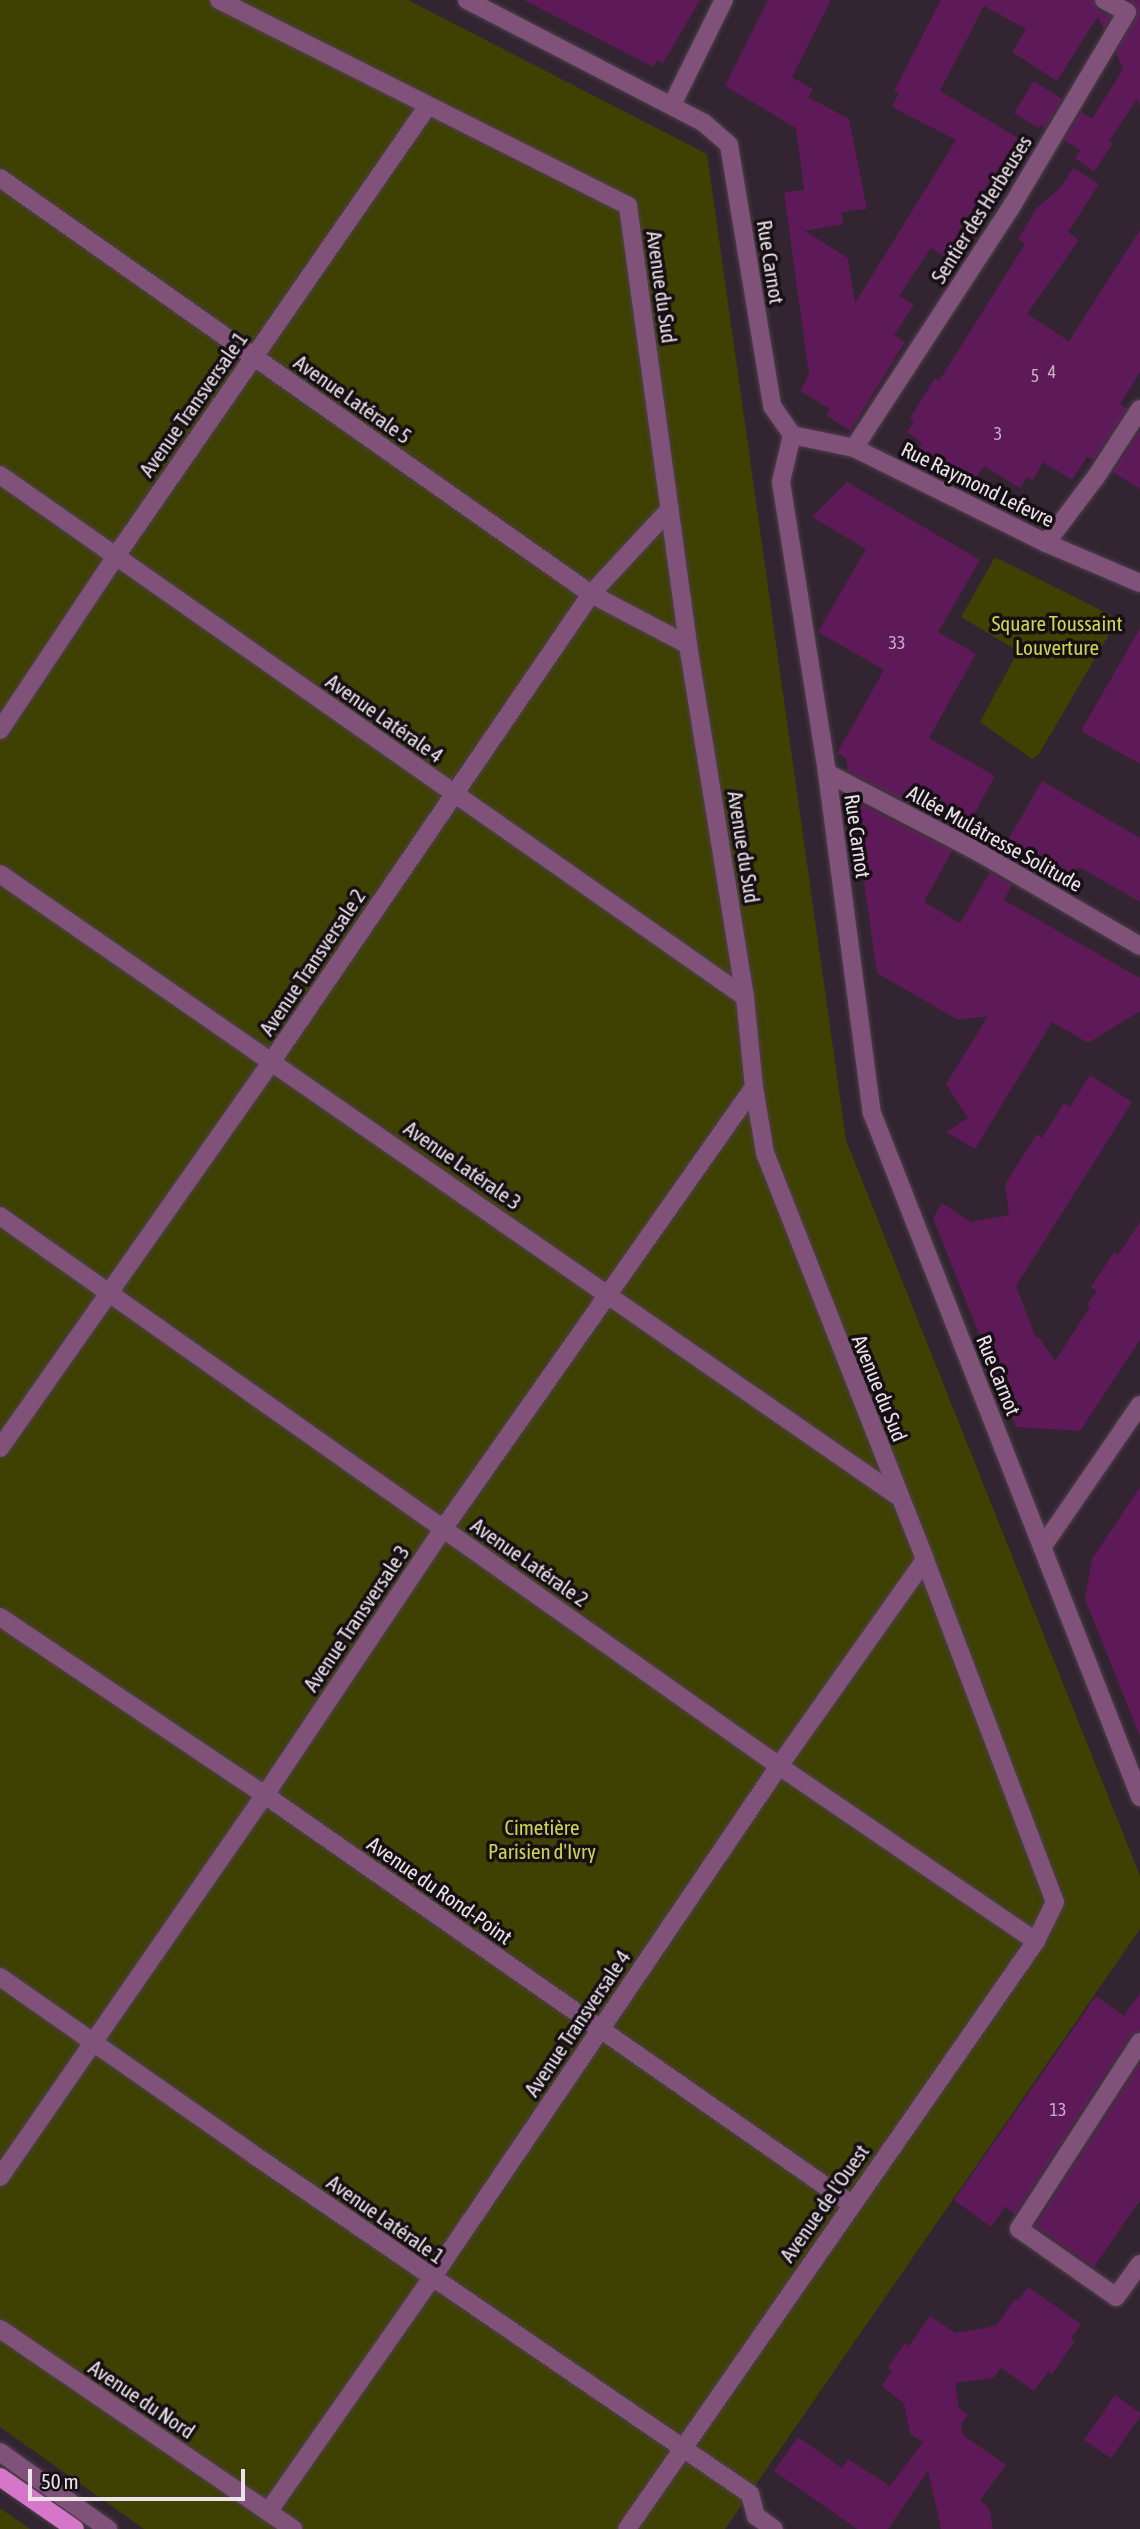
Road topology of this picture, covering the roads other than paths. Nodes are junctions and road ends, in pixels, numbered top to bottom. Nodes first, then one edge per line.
1 (219, 0) edge
2 (467, 0) edge
3 (724, 0) edge
4 (1104, 0) edge
5 (672, 105) junction
6 (427, 107) junction
7 (0, 178) edge
8 (254, 357) junction
9 (1140, 409) edge
10 (792, 435) junction
11 (854, 448) junction
12 (0, 475) edge
13 (670, 509) junction
14 (1046, 543) junction
15 (116, 556) junction
16 (1140, 583) edge
17 (591, 594) junction
18 (688, 645) junction
19 (0, 730) edge
20 (827, 774) junction
21 (454, 794) junction
22 (0, 874) edge
23 (1140, 946) edge
24 (745, 997) junction
25 (272, 1061) junction
26 (754, 1087) junction
27 (0, 1216) edge
28 (109, 1292) junction
29 (609, 1294) junction
30 (1140, 1405) edge
31 (0, 1448) edge
32 (899, 1497) junction
33 (443, 1529) junction
34 (1043, 1546) junction
35 (925, 1560) junction
36 (0, 1617) edge
37 (779, 1766) junction
38 (265, 1795) junction
39 (1140, 1797) edge
40 (1055, 1902) joint
41 (1037, 1941) junction
42 (0, 1977) edge
43 (600, 2030) junction
44 (1140, 2042) edge
45 (93, 2044) junction
46 (0, 2177) edge
47 (850, 2204) junction
48 (1140, 2263) edge
49 (432, 2278) junction
50 (0, 2329) edge
51 (684, 2448) junction
52 (0, 2452) edge
53 (0, 2477) edge
54 (268, 2512) junction
55 (75, 2529) edge
56 (108, 2529) edge
57 (293, 2529) edge
58 (627, 2529) edge
59 (774, 2529) edge

1 - 6 street, Avenue du Sud
2 - 5 street, Rue Carnot
3 - 5 street
4 - 11 street, Sentier des Herbeuses
5 - 10 street, Rue Carnot
6 - 8 street, Avenue Transversale 1
6 - 13 street, Avenue du Sud
7 - 8 street, Avenue Latérale 5
8 - 15 street, Avenue Transversale 1
8 - 17 street, Avenue Latérale 5
9 - 14 street
10 - 11 street, Rue Raymond Lefevre
10 - 20 street, Rue Carnot
11 - 14 street, Rue Raymond Lefevre
12 - 15 street, Avenue Latérale 4
13 - 17 street, Avenue Transversale 2
13 - 18 street, Avenue du Sud
14 - 16 street, Rue Raymond Lefevre
15 - 19 street, Avenue Transversale 1
15 - 21 street, Avenue Latérale 4
17 - 18 street, Avenue Latérale 5
17 - 21 street, Avenue Transversale 2
18 - 24 street, Avenue du Sud
20 - 23 street, Allée Mulâtresse Solitude
20 - 34 street, Rue Carnot
21 - 24 street, Avenue Latérale 4
21 - 25 street, Avenue Transversale 2
22 - 25 street, Avenue Latérale 3
24 - 26 street, Avenue du Sud
25 - 28 street, Avenue Transversale 2
25 - 29 street, Avenue Latérale 3
26 - 29 street, Avenue Transversale 3
26 - 32 street, Avenue du Sud
27 - 28 street, Avenue Latérale 2
28 - 31 street, Avenue Transversale 2
28 - 33 street, Avenue Latérale 2
29 - 32 street, Avenue Latérale 3
29 - 33 street, Avenue Transversale 3
30 - 34 street
32 - 35 street, Avenue du Sud
33 - 37 street, Avenue Latérale 2
33 - 38 street, Avenue Transversale 3
34 - 39 street, Rue Carnot
35 - 37 street, Avenue Transversale 4
35 - 40 street, Avenue du Sud
36 - 38 street, Avenue du Rond-Point
37 - 41 street, Avenue Latérale 2
37 - 43 street, Avenue Transversale 4
38 - 43 street, Avenue du Rond-Point
38 - 45 street, Avenue Transversale 3
40 - 41 street, Avenue de l'Ouest
41 - 47 street, Avenue de l'Ouest
42 - 45 street, Avenue Latérale 1
43 - 47 street, Avenue du Rond-Point
43 - 49 street, Avenue Transversale 4
44 - 48 street
45 - 46 street, Avenue Transversale 3
45 - 49 street, Avenue Latérale 1
47 - 51 street, Avenue de l'Ouest
49 - 51 street, Avenue Latérale 1
49 - 54 street, Avenue Transversale 4
50 - 54 street, Avenue du Nord
51 - 58 street, Avenue de l'Ouest
51 - 59 street, Avenue Latérale 1
52 - 56 street
53 - 55 main road
54 - 57 street, Avenue du Nord

